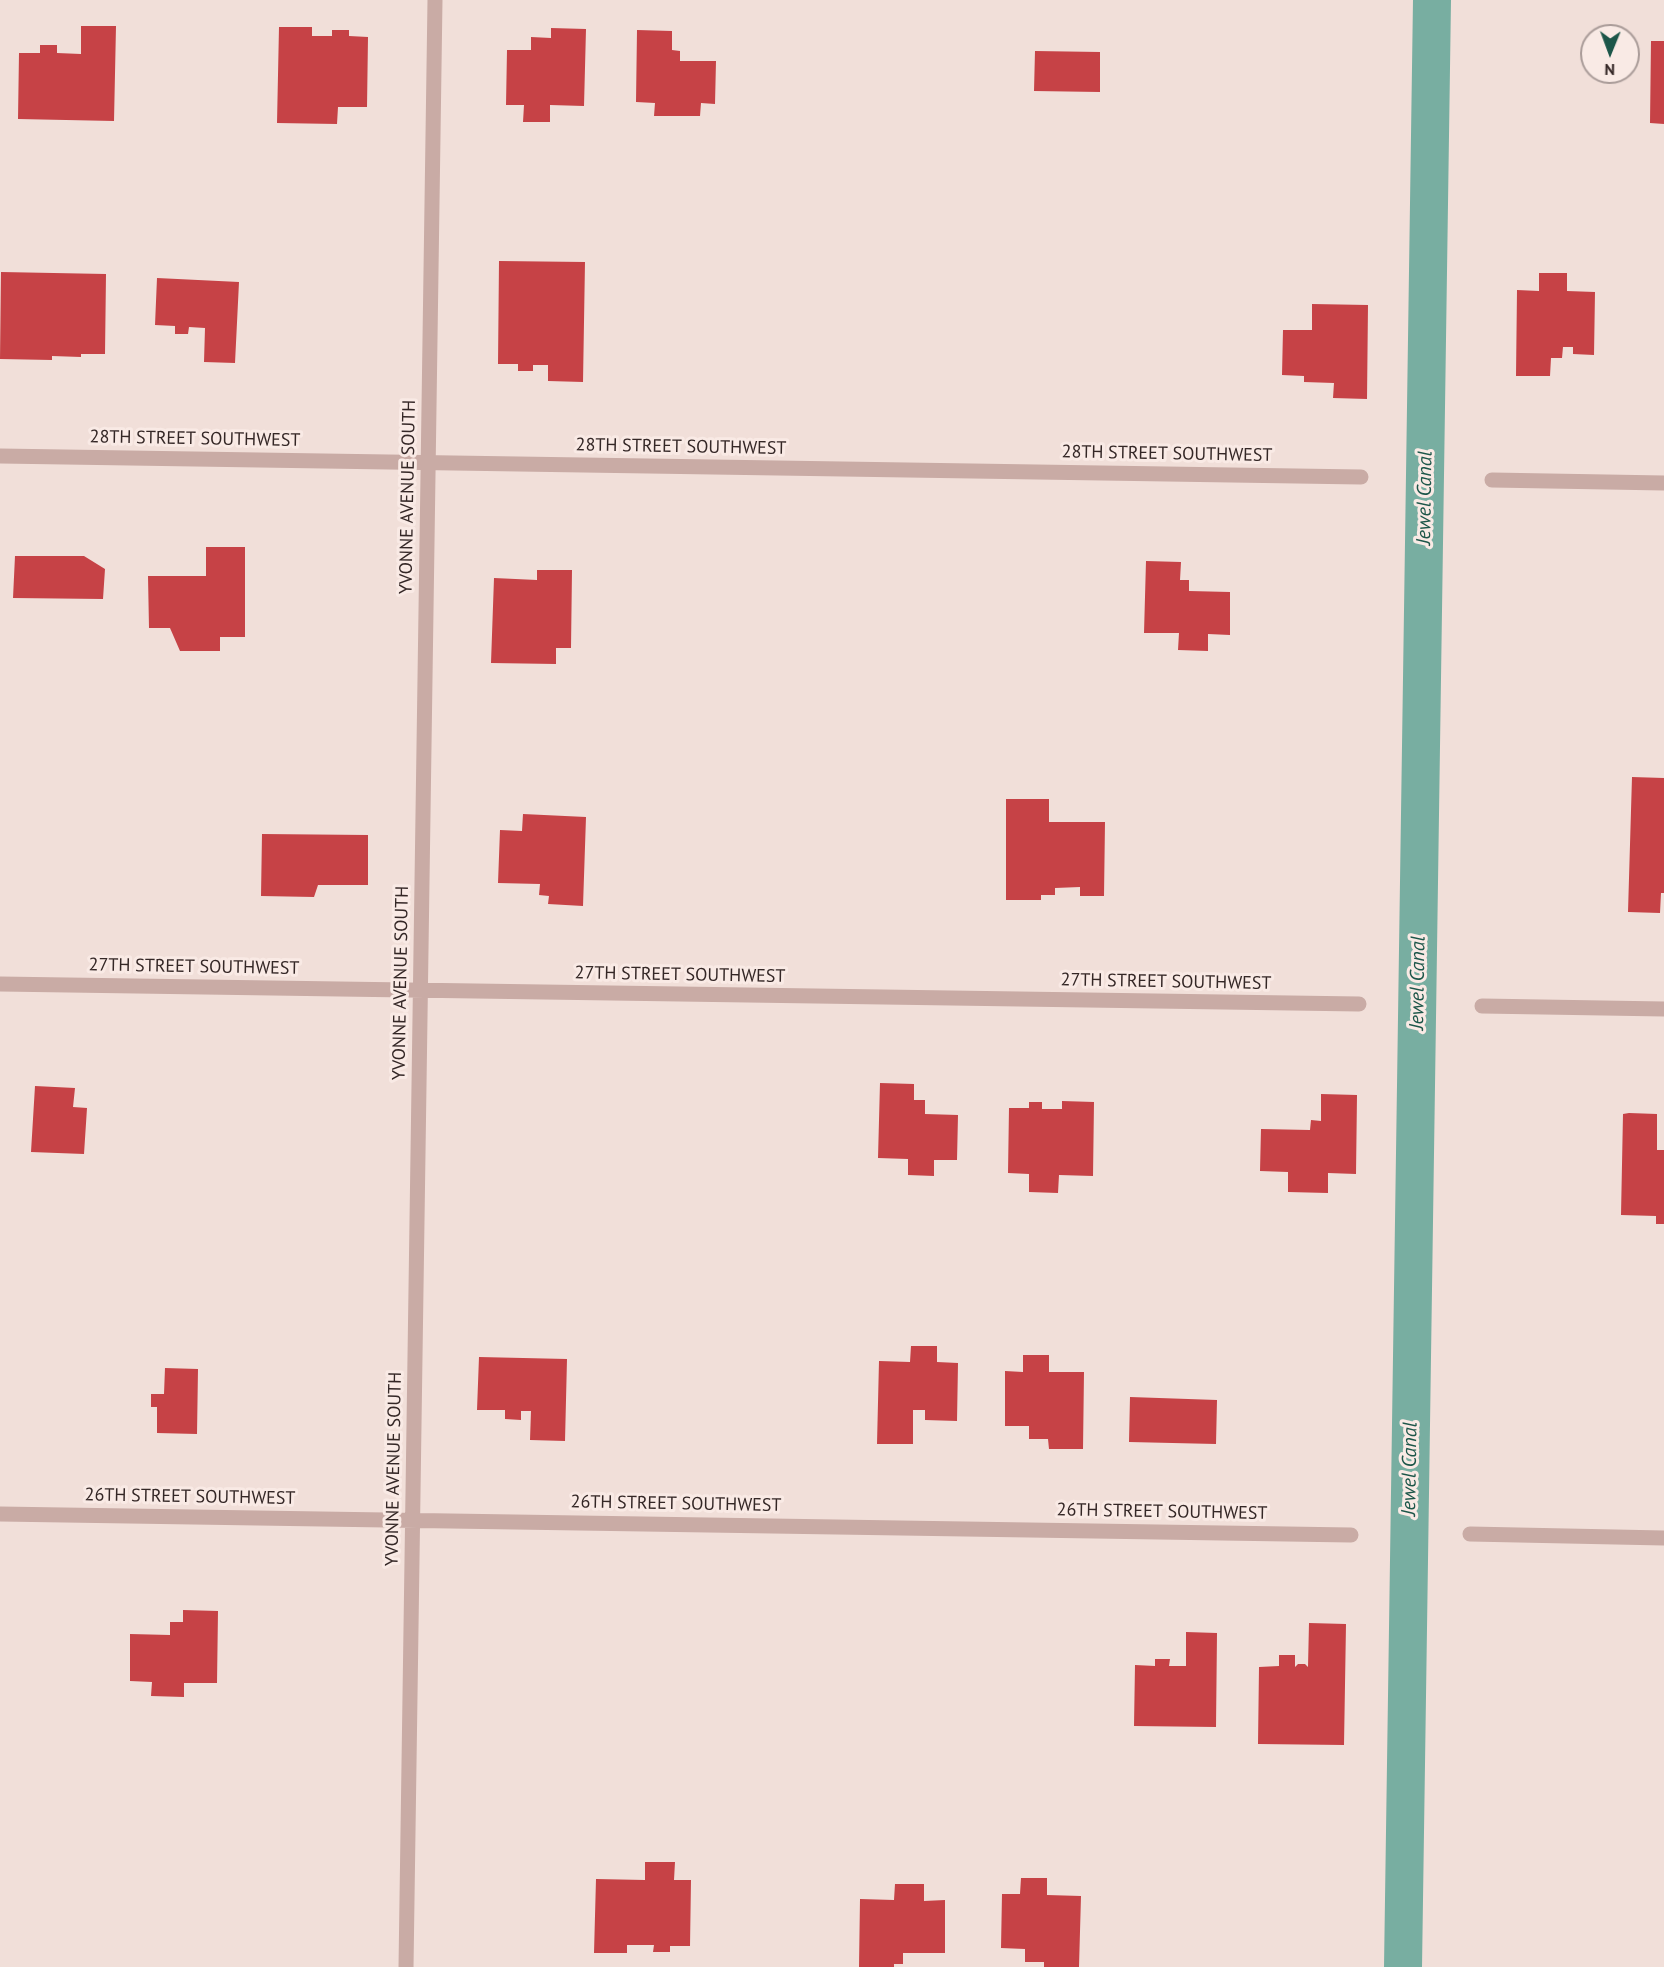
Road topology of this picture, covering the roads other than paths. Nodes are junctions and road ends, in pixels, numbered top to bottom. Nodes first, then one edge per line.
1 (435, 0) edge
2 (0, 456) edge
3 (428, 462) junction
4 (1362, 477) dead end
5 (1492, 480) dead end
6 (1664, 483) edge
7 (0, 984) edge
8 (421, 990) junction
9 (1359, 1004) dead end
10 (1482, 1006) dead end
11 (1664, 1009) edge
12 (0, 1514) edge
13 (413, 1521) junction
14 (1470, 1534) dead end
15 (1350, 1535) dead end
16 (1664, 1538) edge
17 (406, 1967) edge

1 - 3 street, YVONNE AVENUE SOUTH
2 - 3 street, 28TH STREET SOUTHWEST
3 - 4 street, 28TH STREET SOUTHWEST
3 - 8 street, YVONNE AVENUE SOUTH
5 - 6 street
7 - 8 street, 27TH STREET SOUTHWEST
8 - 9 street, 27TH STREET SOUTHWEST
8 - 13 street, YVONNE AVENUE SOUTH
10 - 11 street
12 - 13 street, 26TH STREET SOUTHWEST
13 - 15 street, 26TH STREET SOUTHWEST
13 - 17 street, YVONNE AVENUE SOUTH
14 - 16 street

